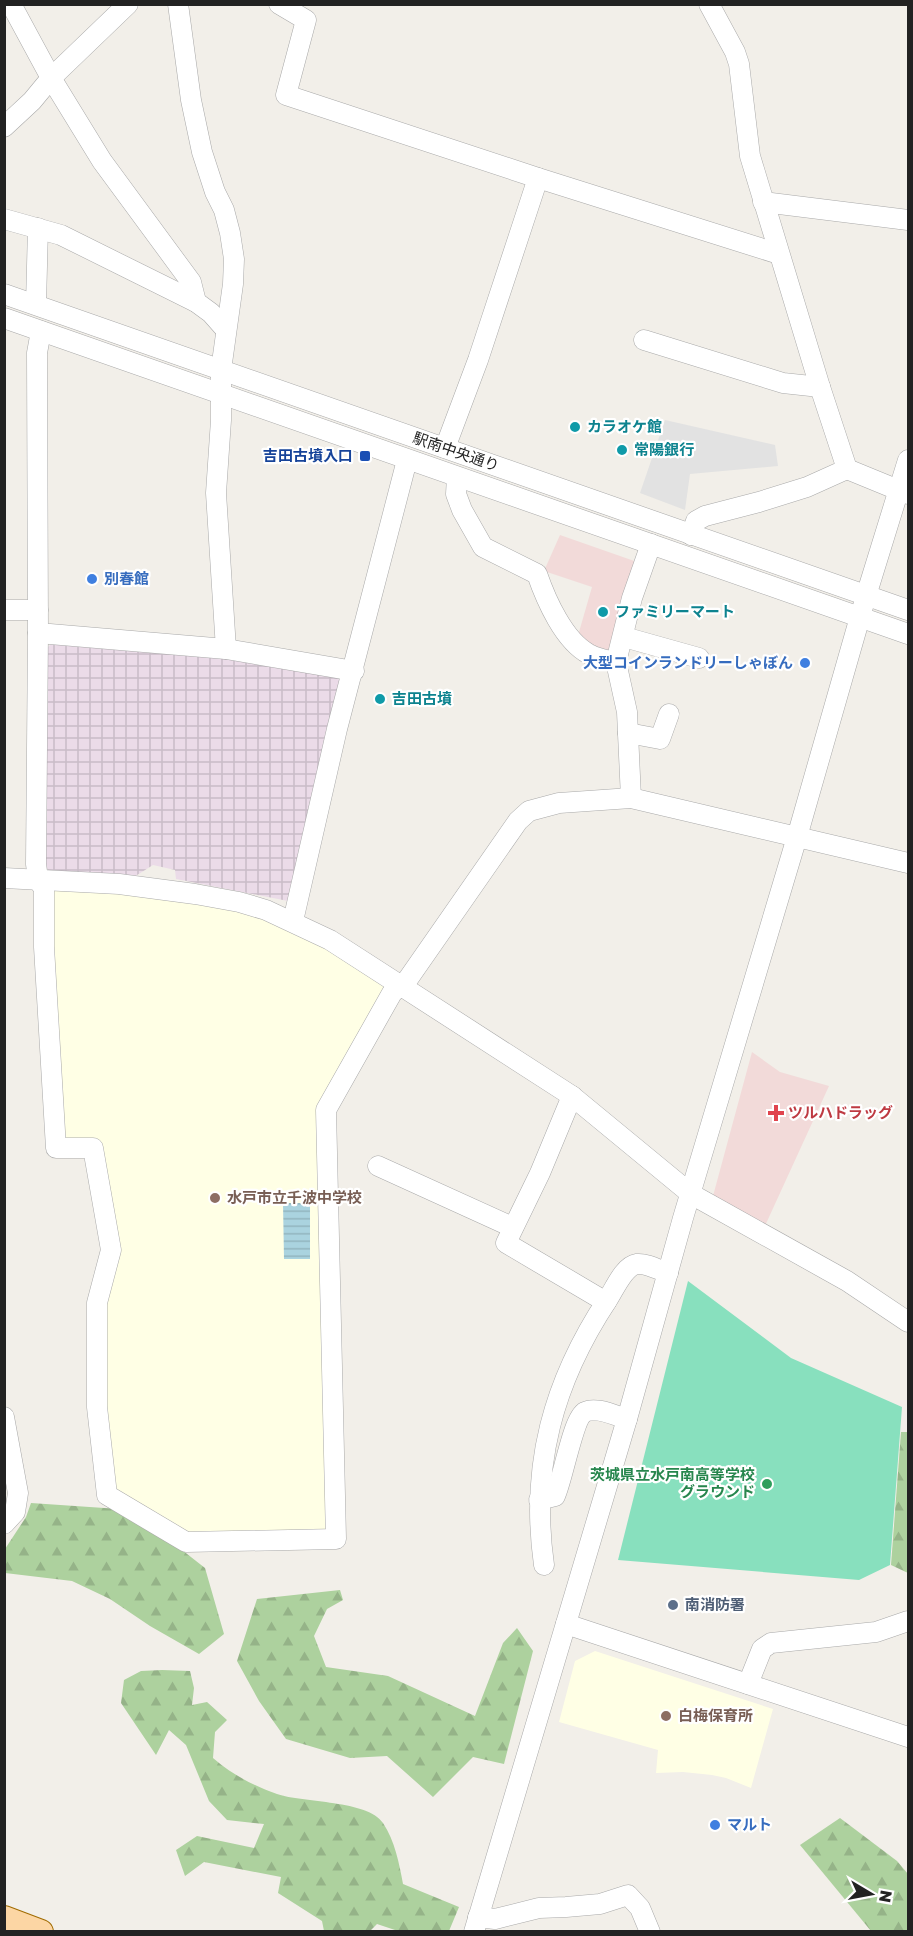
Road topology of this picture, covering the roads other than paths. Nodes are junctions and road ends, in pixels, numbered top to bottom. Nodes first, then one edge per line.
1 (11, 4) edge
2 (128, 4) edge
3 (178, 4) edge
4 (279, 4) edge
5 (709, 4) edge
6 (51, 78) junction
7 (4, 127) edge
8 (538, 178) junction
9 (763, 202) junction
10 (4, 219) edge
11 (909, 220) edge
12 (38, 228) junction
13 (779, 254) junction
14 (4, 294) edge
15 (196, 302) junction
16 (36, 304) junction
17 (4, 318) edge
18 (226, 330) junction
19 (41, 331) junction
20 (644, 340) dead end
21 (221, 370) junction
22 (820, 387) junction
23 (222, 395) junction
24 (445, 448) junction
25 (407, 460) junction
26 (909, 460) edge
27 (847, 469) junction
28 (457, 477) junction
29 (904, 493) edge
30 (691, 535) junction
31 (651, 544) junction
32 (866, 596) junction
33 (4, 610) edge
34 (38, 610) junction
35 (909, 610) edge
36 (860, 618) junction
37 (38, 633) junction
38 (909, 633) edge
39 (624, 637) junction
40 (226, 649) junction
41 (699, 658) dead end
42 (616, 662) junction
43 (354, 671) junction
44 (669, 714) dead end
45 (628, 733) junction
46 (631, 798) junction
47 (797, 837) junction
48 (909, 863) edge
49 (4, 878) edge
50 (38, 879) junction
51 (292, 921) junction
52 (400, 985) junction
53 (572, 1096) junction
54 (378, 1166) dead end
55 (691, 1194) junction
56 (512, 1227) junction
57 (668, 1273) junction
58 (606, 1302) junction
59 (909, 1322) edge
60 (4, 1416) edge
61 (627, 1419) junction
62 (539, 1500) junction
63 (4, 1524) edge
64 (544, 1565) dead end
65 (909, 1621) edge
66 (566, 1624) junction
67 (748, 1683) junction
68 (909, 1737) edge
69 (4, 1918) edge
70 (476, 1924) edge
71 (41, 1932) edge
72 (650, 1932) edge

1 - 6 street
2 - 6 street
3 - 18 street
4 - 8 street
5 - 9 street
6 - 7 street
6 - 15 street
8 - 13 street
8 - 24 street
9 - 11 street
9 - 13 street
10 - 12 street
12 - 15 street
12 - 16 street
13 - 22 street
14 - 16 street, 駅南中央通り
15 - 18 street
16 - 21 street, 駅南中央通り
17 - 19 street, 駅南中央通り
18 - 21 street
19 - 23 street, 駅南中央通り
19 - 34 street
20 - 22 street
21 - 23 street
21 - 24 street, 駅南中央通り
22 - 27 street
23 - 25 street, 駅南中央通り
23 - 40 street
24 - 30 street, 駅南中央通り
25 - 28 street, 駅南中央通り
25 - 43 street
26 - 29 street
27 - 29 street
27 - 30 street
28 - 31 street, 駅南中央通り
28 - 42 street
29 - 32 street
30 - 32 street, 駅南中央通り
31 - 36 street, 駅南中央通り
31 - 39 street
32 - 35 street, 駅南中央通り
32 - 36 street
33 - 34 street
34 - 37 street
36 - 38 street, 駅南中央通り
36 - 47 street
37 - 40 street
37 - 50 street
39 - 41 street
39 - 42 street
40 - 43 street
42 - 45 street
43 - 51 street
44 - 45 street
45 - 46 street
46 - 47 street
46 - 52 street
47 - 48 street
47 - 55 street
49 - 50 street
50 - 51 street
50 - 52 street
51 - 52 street
52 - 53 street
53 - 55 street
53 - 56 street
54 - 56 street
55 - 57 street
55 - 59 street
56 - 58 street
57 - 58 street
57 - 61 street
58 - 62 street
60 - 63 street
61 - 62 street
61 - 66 street
62 - 64 street
65 - 67 street
66 - 67 street
66 - 70 street
67 - 68 street
69 - 71 main road
70 - 72 street

